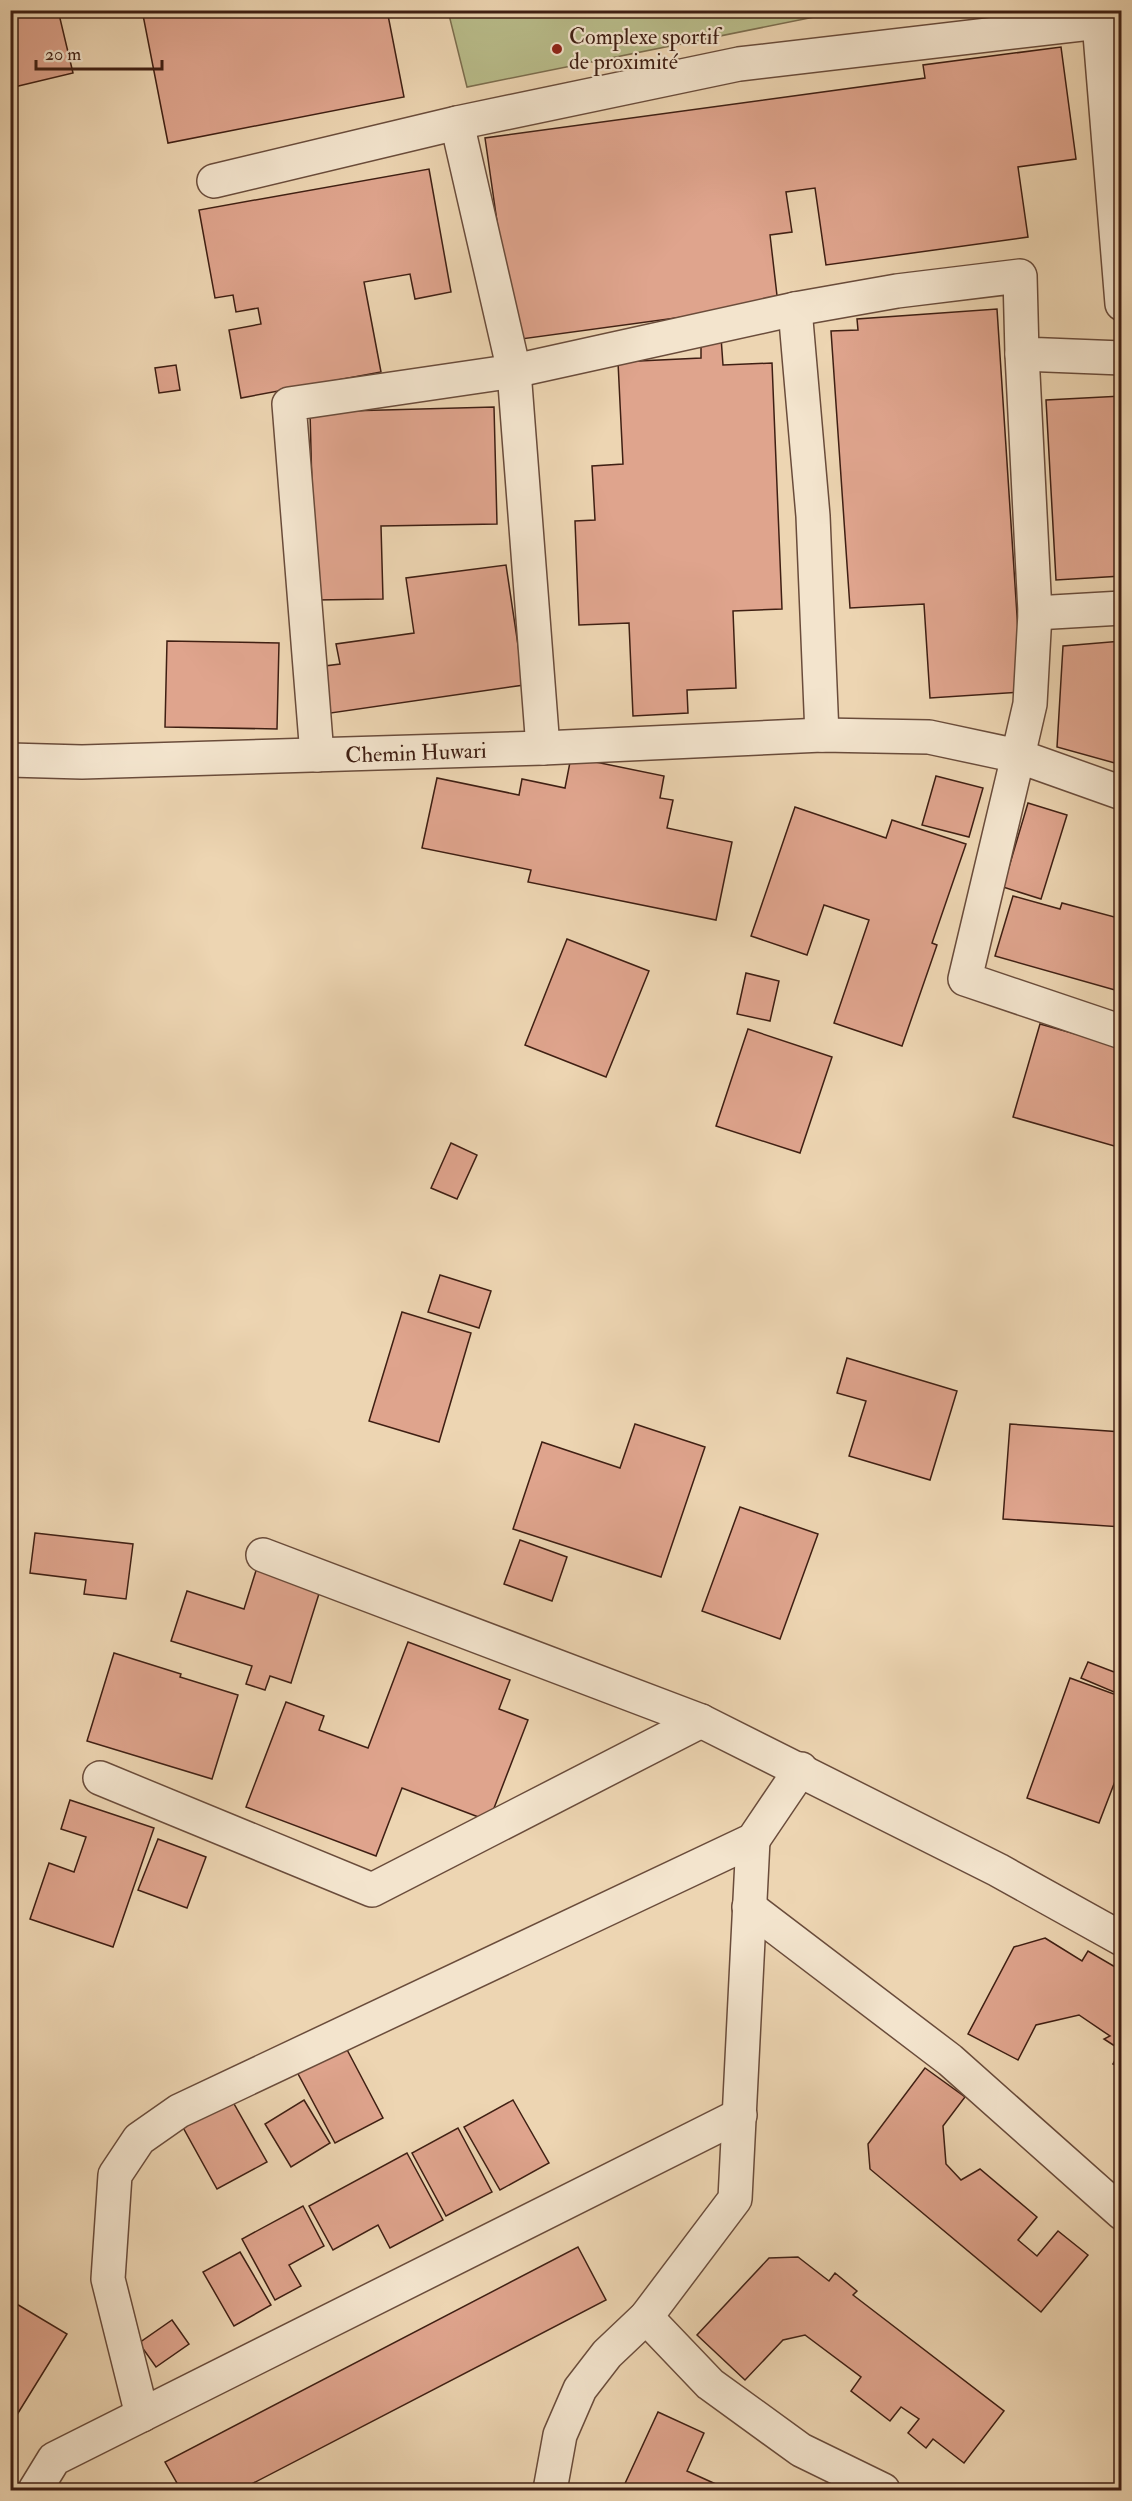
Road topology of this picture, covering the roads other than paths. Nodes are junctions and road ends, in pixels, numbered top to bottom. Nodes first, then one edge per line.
1 (1106, 18) edge
2 (456, 123) junction
3 (214, 181) dead end
4 (1122, 304) edge
5 (795, 309) junction
6 (1022, 354) junction
7 (1122, 358) edge
8 (514, 371) junction
9 (1122, 608) edge
10 (1035, 613) junction
11 (822, 735) junction
12 (543, 748) junction
13 (317, 755) junction
14 (1018, 756) junction
15 (10, 760) edge
16 (1122, 793) edge
17 (1122, 1032) edge
18 (263, 1555) dead end
19 (701, 1721) junction
20 (801, 1770) junction
21 (100, 1778) dead end
22 (753, 1840) junction
23 (749, 1907) junction
24 (1122, 1939) edge
25 (740, 2115) junction
26 (1122, 2213) edge
27 (646, 2317) junction
28 (142, 2415) junction
29 (35, 2490) edge
30 (550, 2490) edge
31 (883, 2490) edge

1 - 2 street
1 - 4 street
2 - 3 street
2 - 8 street
5 - 6 street
5 - 8 street
5 - 11 street
6 - 7 street
6 - 10 street
8 - 12 street
8 - 13 street
9 - 10 street
10 - 14 street
11 - 12 street, Chemin Huwari
11 - 14 street, Chemin Huwari
12 - 13 street, Chemin Huwari
13 - 15 street, Chemin Huwari
14 - 16 street, Chemin Huwari
14 - 17 street
18 - 19 street
19 - 20 street
19 - 21 street
20 - 22 street
20 - 24 street
22 - 23 street
22 - 28 street
23 - 25 street
23 - 26 street
25 - 27 street
25 - 28 street
27 - 30 street
27 - 31 street
28 - 29 street

